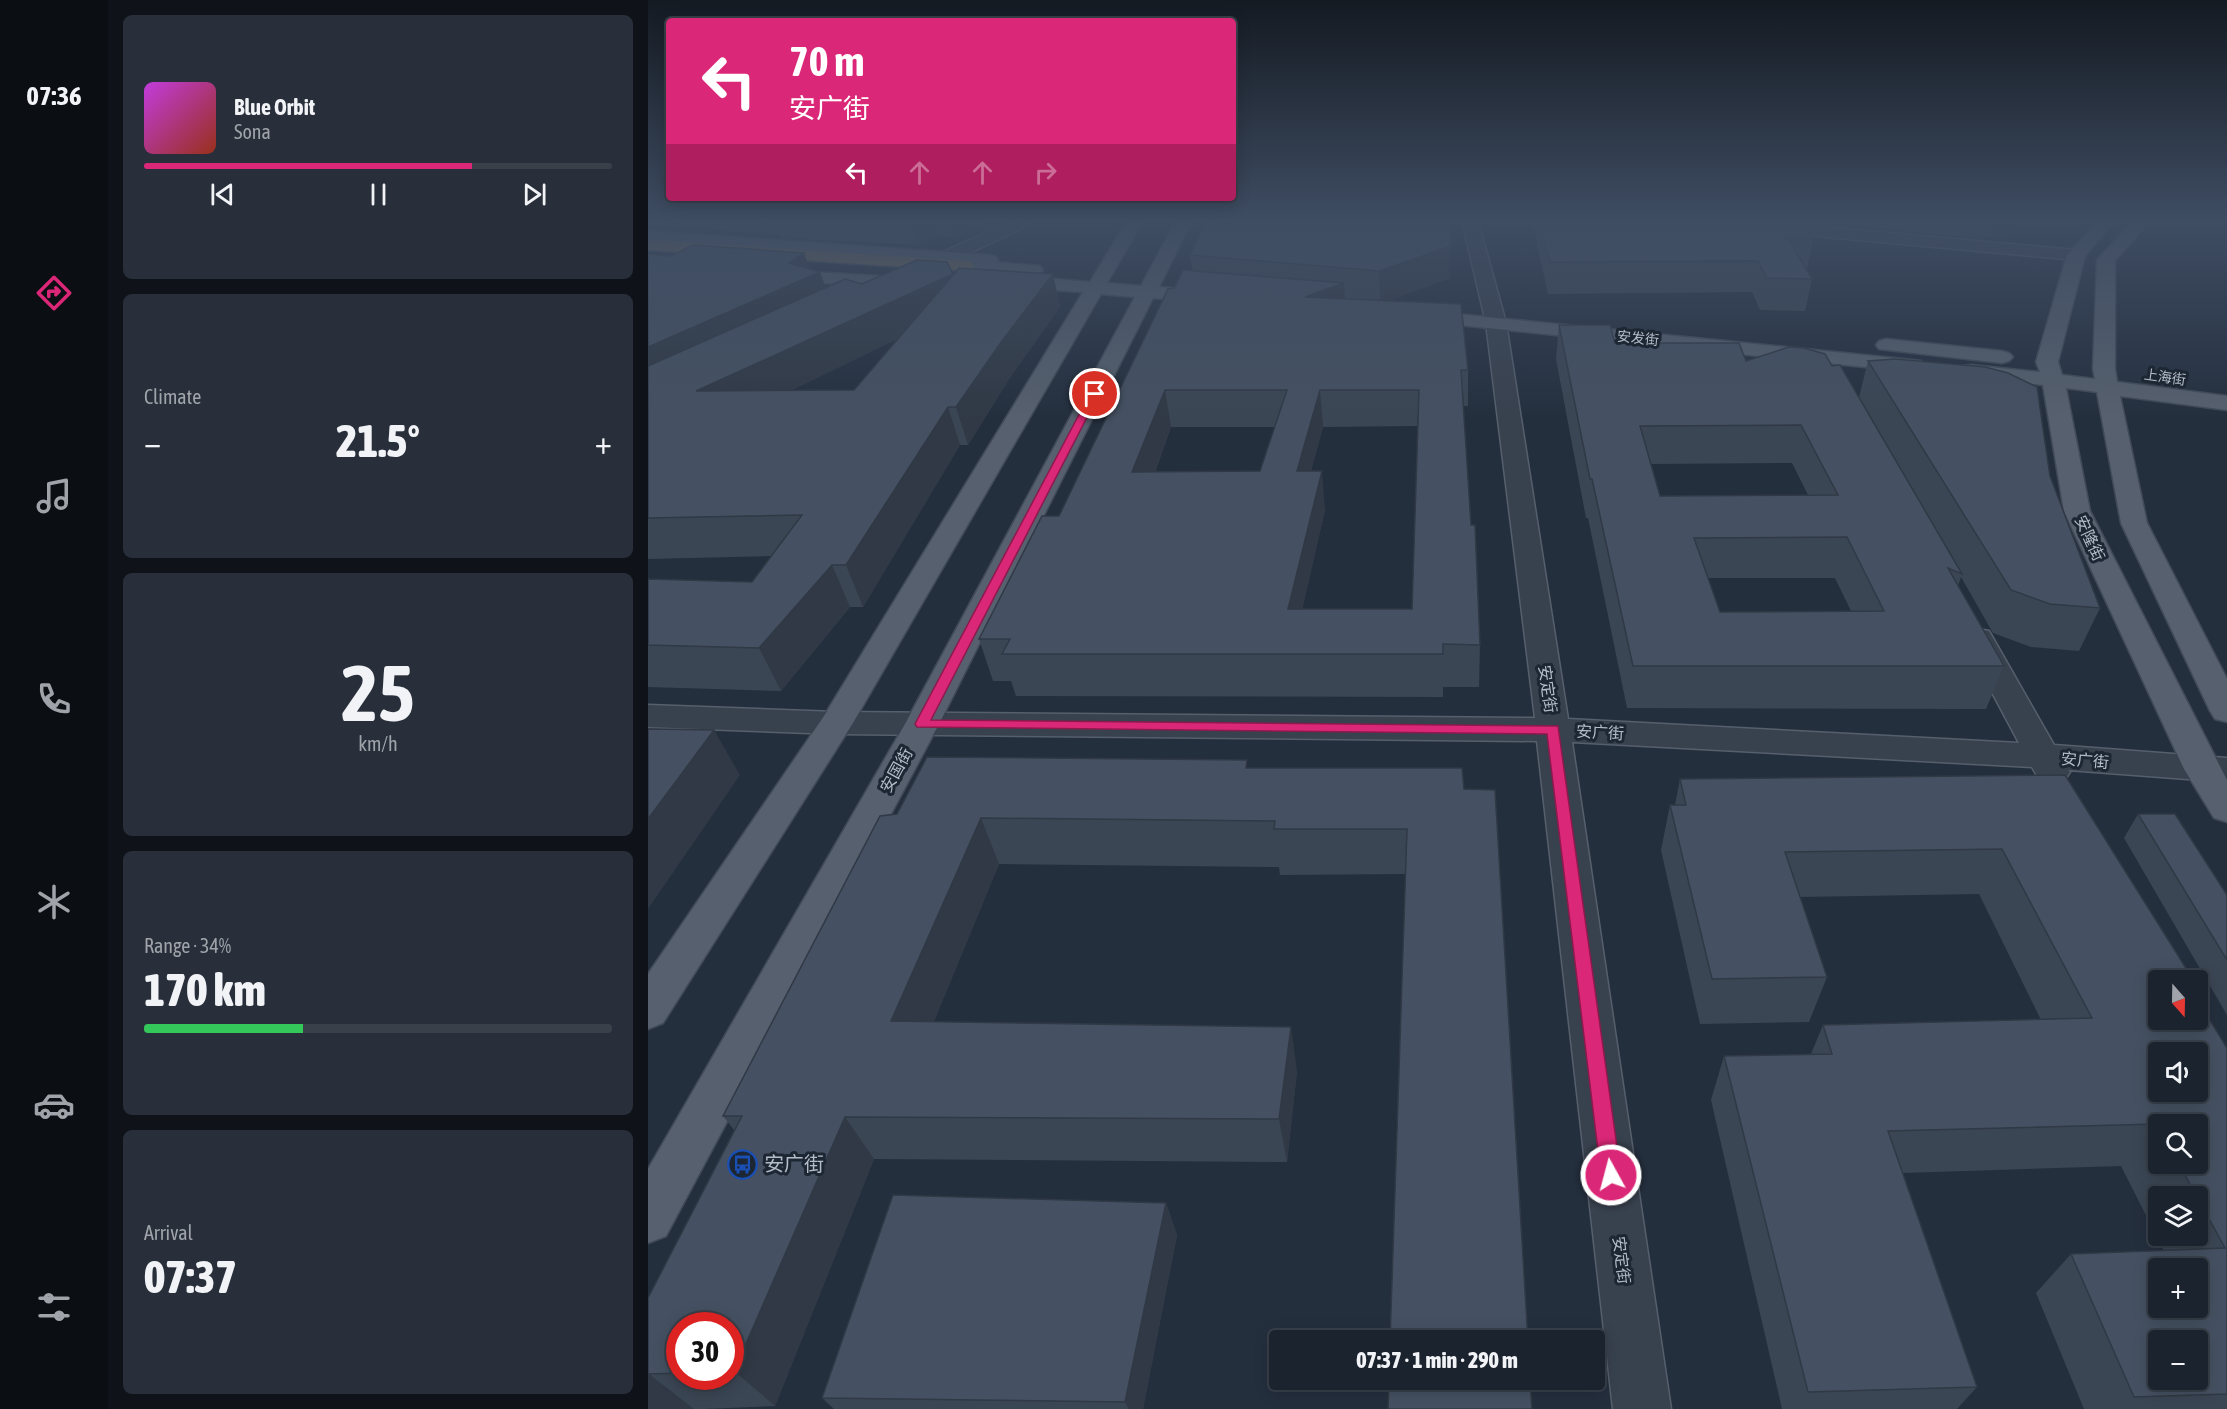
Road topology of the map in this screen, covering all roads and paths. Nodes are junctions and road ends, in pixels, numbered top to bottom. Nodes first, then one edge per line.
1 (888, 287) edge
2 (1011, 287) edge
3 (1098, 287) edge
4 (1152, 287) edge
5 (1175, 287) edge
6 (1486, 287) edge
7 (2069, 287) edge
8 (2106, 287) edge
9 (991, 288) edge
10 (1229, 291) edge
11 (864, 299) edge
12 (1405, 307) edge
13 (1493, 314) junction
14 (1821, 357) junction
15 (2050, 371) junction
16 (2105, 378) junction
17 (2227, 386) edge
18 (1838, 387) edge
19 (2227, 403) edge
20 (1964, 613) edge
21 (2227, 711) edge
22 (648, 716) edge
23 (836, 723) junction
24 (922, 724) junction
25 (1553, 729) junction
26 (2044, 756) junction
27 (2214, 769) edge
28 (2066, 797) edge
29 (2227, 809) edge
30 (648, 1010) edge
31 (648, 1218) edge
32 (1642, 1409) edge

1 - 11 street
2 - 9 main road
3 - 23 main road
4 - 24 main road, 安国街
5 - 10 main road
6 - 13 street, 安定街
7 - 15 main road, 安隆街
8 - 16 main road
12 - 13 main road, 安发街
13 - 14 main road, 安发街
13 - 15 main road, 安发街
13 - 25 street, 安定街
14 - 15 main road, 安发街
14 - 18 street
15 - 16 main road, 安发街
15 - 27 main road, 安隆街
16 - 17 main road, 上海街
16 - 19 main road, 上海街
16 - 21 main road
20 - 26 street
22 - 23 street, 安广街
23 - 24 street, 安广街
23 - 30 main road
24 - 25 street, 安广街
24 - 31 main road, 安国街
25 - 26 street, 安广街
25 - 32 street, 安定街
26 - 27 street, 安广街
26 - 28 street
27 - 29 main road, 安隆街

